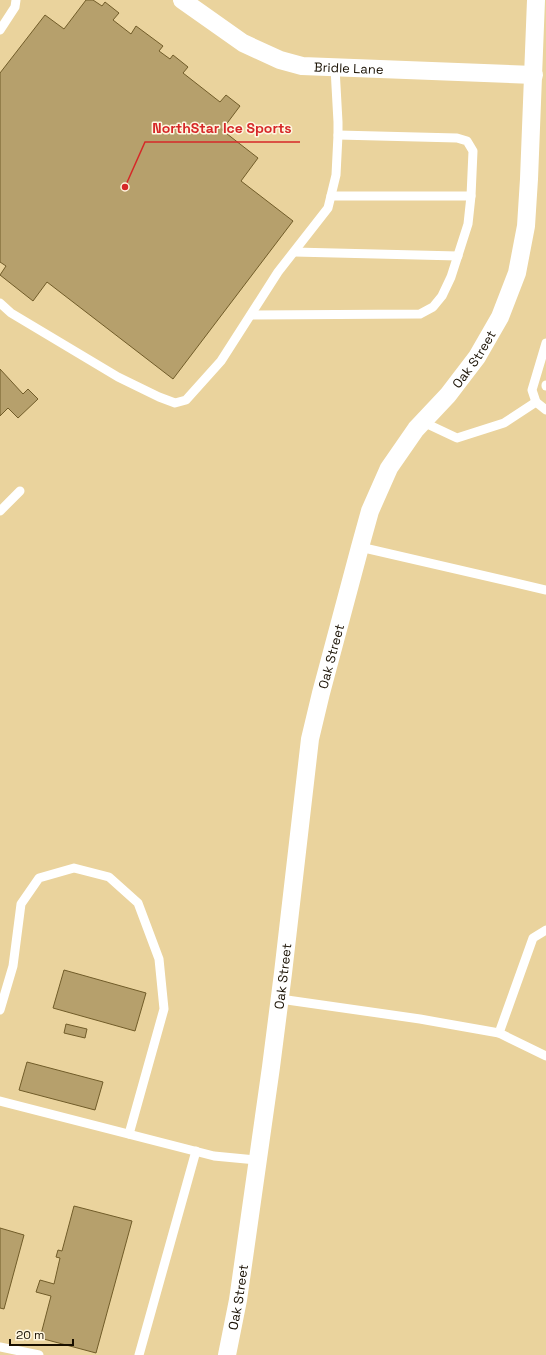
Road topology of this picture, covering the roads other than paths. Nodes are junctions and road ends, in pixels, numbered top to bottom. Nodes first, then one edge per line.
1 (16, 0) edge
2 (182, 0) edge
3 (536, 0) edge
4 (0, 30) edge
5 (335, 68) junction
6 (534, 74) junction
7 (338, 135) junction
8 (331, 196) junction
9 (471, 196) junction
10 (294, 252) junction
11 (458, 256) junction
12 (0, 303) edge
13 (251, 315) junction
14 (546, 343) edge
15 (536, 402) junction
16 (546, 410) edge
17 (423, 422) junction
18 (20, 491) dead end
19 (0, 511) edge
20 (360, 547) junction
21 (546, 590) edge
22 (546, 930) edge
23 (280, 999) junction
24 (0, 1010) edge
25 (499, 1033) junction
26 (546, 1056) edge
27 (0, 1100) edge
28 (129, 1134) junction
29 (196, 1151) junction
30 (258, 1160) junction
31 (0, 1347) edge
32 (28, 1354) edge
33 (39, 1355) edge
34 (139, 1355) edge
35 (227, 1355) edge

1 - 4 lane
2 - 5 street, Bridle Lane
3 - 6 street, Oak Street
5 - 6 street, Bridle Lane
5 - 7 lane
6 - 17 street, Oak Street
7 - 8 lane
7 - 9 lane
8 - 9 lane
8 - 10 lane
9 - 11 lane
10 - 11 lane
10 - 13 lane
11 - 13 lane
12 - 13 lane
14 - 15 lane
15 - 16 lane
15 - 17 lane
17 - 20 street, Oak Street
18 - 19 lane
20 - 21 lane
20 - 23 street, Oak Street
22 - 25 lane
23 - 25 lane
23 - 30 street, Oak Street
24 - 28 lane
25 - 26 lane
27 - 28 lane
28 - 29 lane
29 - 30 lane
29 - 34 lane
30 - 35 street, Oak Street
31 - 32 lane
32 - 33 lane

